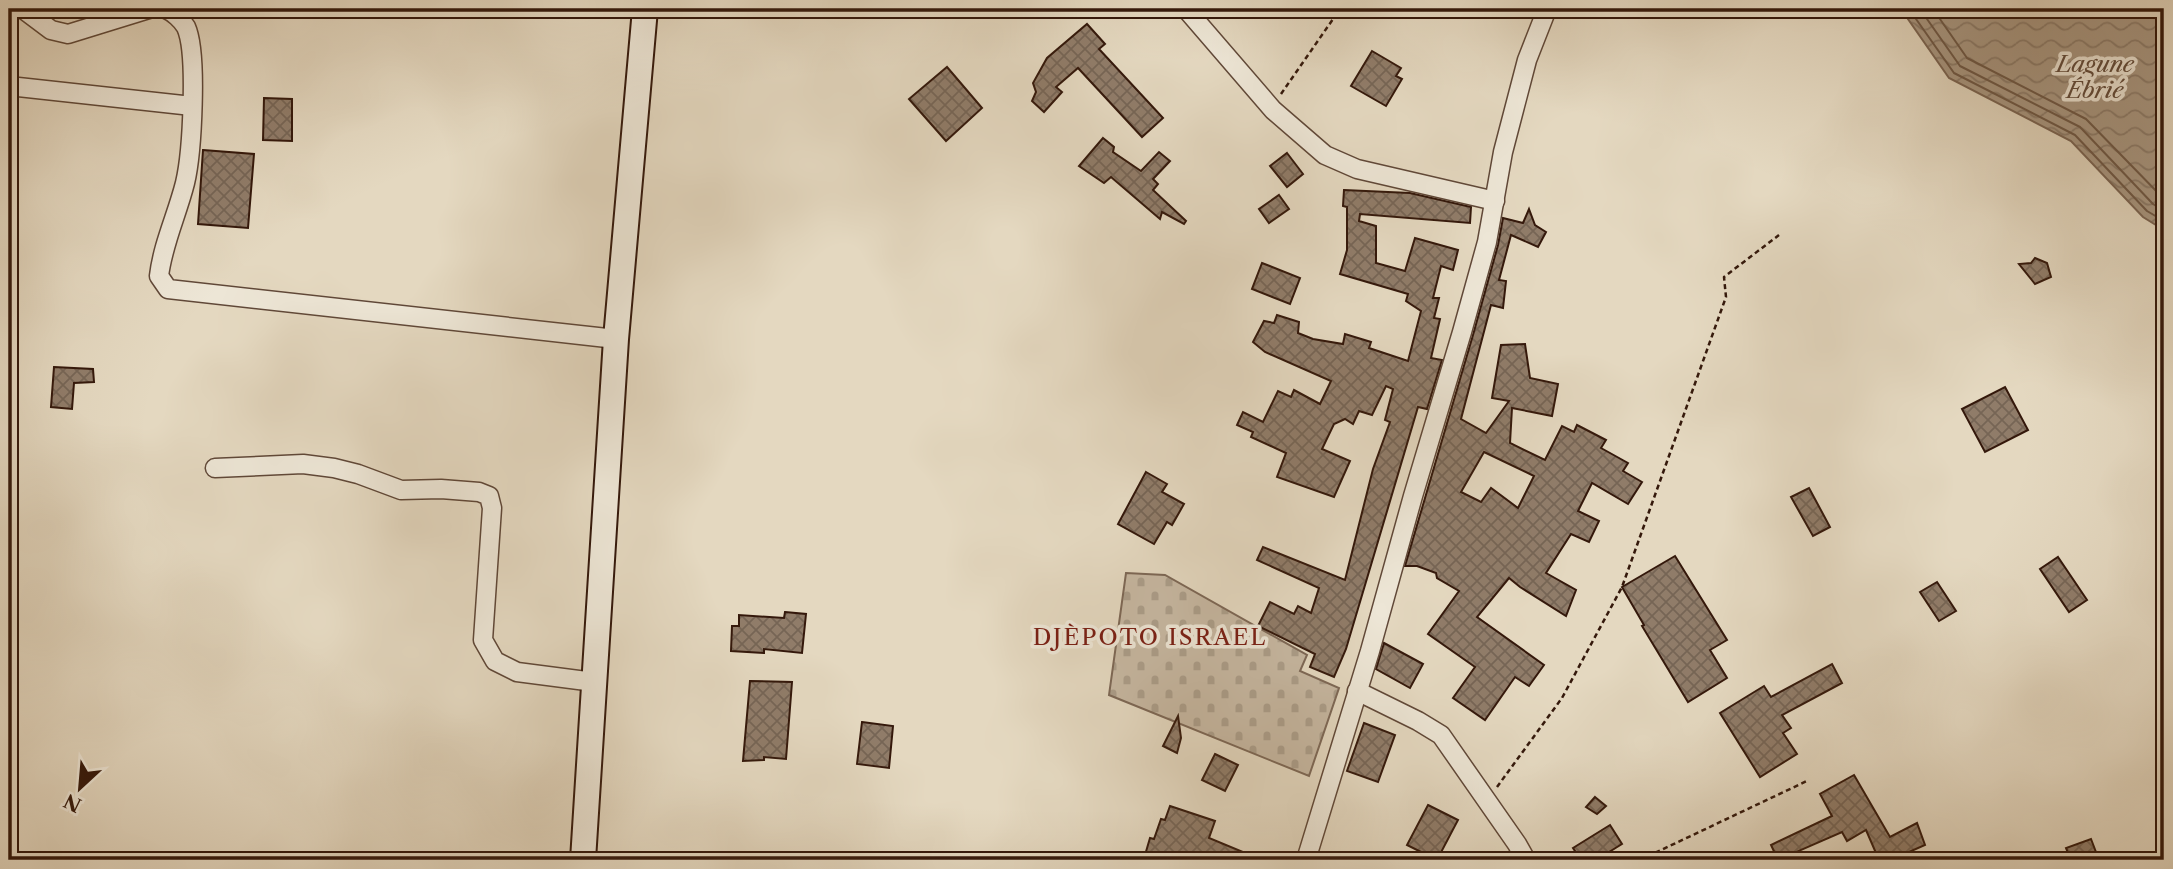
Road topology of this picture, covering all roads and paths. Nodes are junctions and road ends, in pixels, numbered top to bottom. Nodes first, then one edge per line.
1 (23, 9) edge
2 (149, 9) edge
3 (166, 9) edge
4 (645, 9) edge
5 (1186, 9) edge
6 (1339, 9) edge
7 (1547, 9) edge
8 (9, 86) edge
9 (192, 106) junction
10 (1273, 110) junction
11 (1495, 201) junction
12 (1779, 235) dead end
13 (616, 339) junction
14 (215, 468) dead end
15 (594, 682) junction
16 (1357, 691) junction
17 (1809, 780) dead end
18 (1487, 801) junction
19 (583, 860) edge
20 (1306, 860) edge
21 (1526, 860) edge
22 (1640, 860) edge

1 - 2 street
3 - 9 street
4 - 13 street
5 - 10 street
6 - 10 path
7 - 11 street
8 - 9 street
9 - 13 street
10 - 11 street
11 - 16 street
12 - 18 path
13 - 15 street
14 - 15 street
15 - 19 street
16 - 18 street
16 - 20 street
17 - 22 path
18 - 21 street

